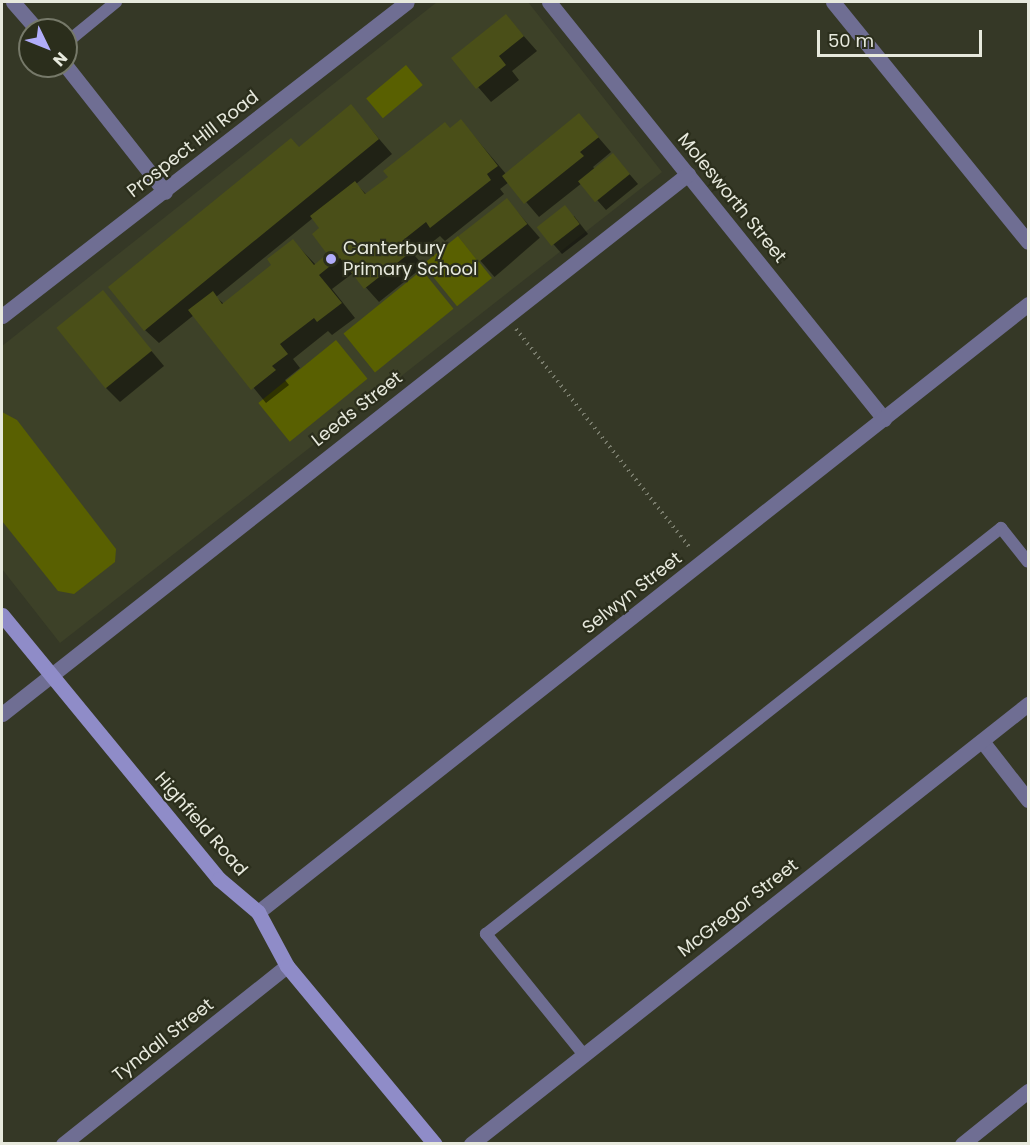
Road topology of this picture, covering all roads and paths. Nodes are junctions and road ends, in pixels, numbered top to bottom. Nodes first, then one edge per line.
1 (13, 2) edge
2 (116, 2) edge
3 (407, 2) edge
4 (549, 2) edge
5 (833, 2) edge
6 (27, 18) edge
7 (78, 33) edge
8 (75, 78) edge
9 (688, 174) junction
10 (165, 192) junction
11 (1029, 242) edge
12 (1029, 304) edge
13 (2, 316) edge
14 (506, 317) junction
15 (884, 419) junction
16 (1029, 562) edge
17 (702, 563) junction
18 (2, 615) edge
19 (51, 675) junction
20 (1029, 704) edge
21 (2, 714) edge
22 (981, 741) junction
23 (1029, 800) edge
24 (258, 912) junction
25 (287, 966) junction
26 (584, 1055) junction
27 (1029, 1091) edge
28 (63, 1143) edge
29 (435, 1143) edge
30 (471, 1143) edge
31 (962, 1143) edge

1 - 6 street
2 - 7 lane
3 - 10 street, Prospect Hill Road
4 - 9 street, Molesworth Street
5 - 11 street
8 - 10 street
9 - 14 street, Leeds Street
9 - 15 street, Molesworth Street
10 - 13 street, Prospect Hill Road
12 - 15 street, Selwyn Street
14 - 17 path
14 - 19 street, Leeds Street
15 - 17 street, Selwyn Street
16 - 26 lane
17 - 24 street, Selwyn Street
18 - 19 main road, Highfield Road
19 - 21 street, Leeds Street
19 - 24 main road, Highfield Road
20 - 22 street, McGregor Street
22 - 23 street
22 - 26 street, McGregor Street
24 - 25 main road, Highfield Road
25 - 28 street, Tyndall Street
25 - 29 main road, Highfield Road
26 - 30 street, McGregor Street
27 - 31 street

